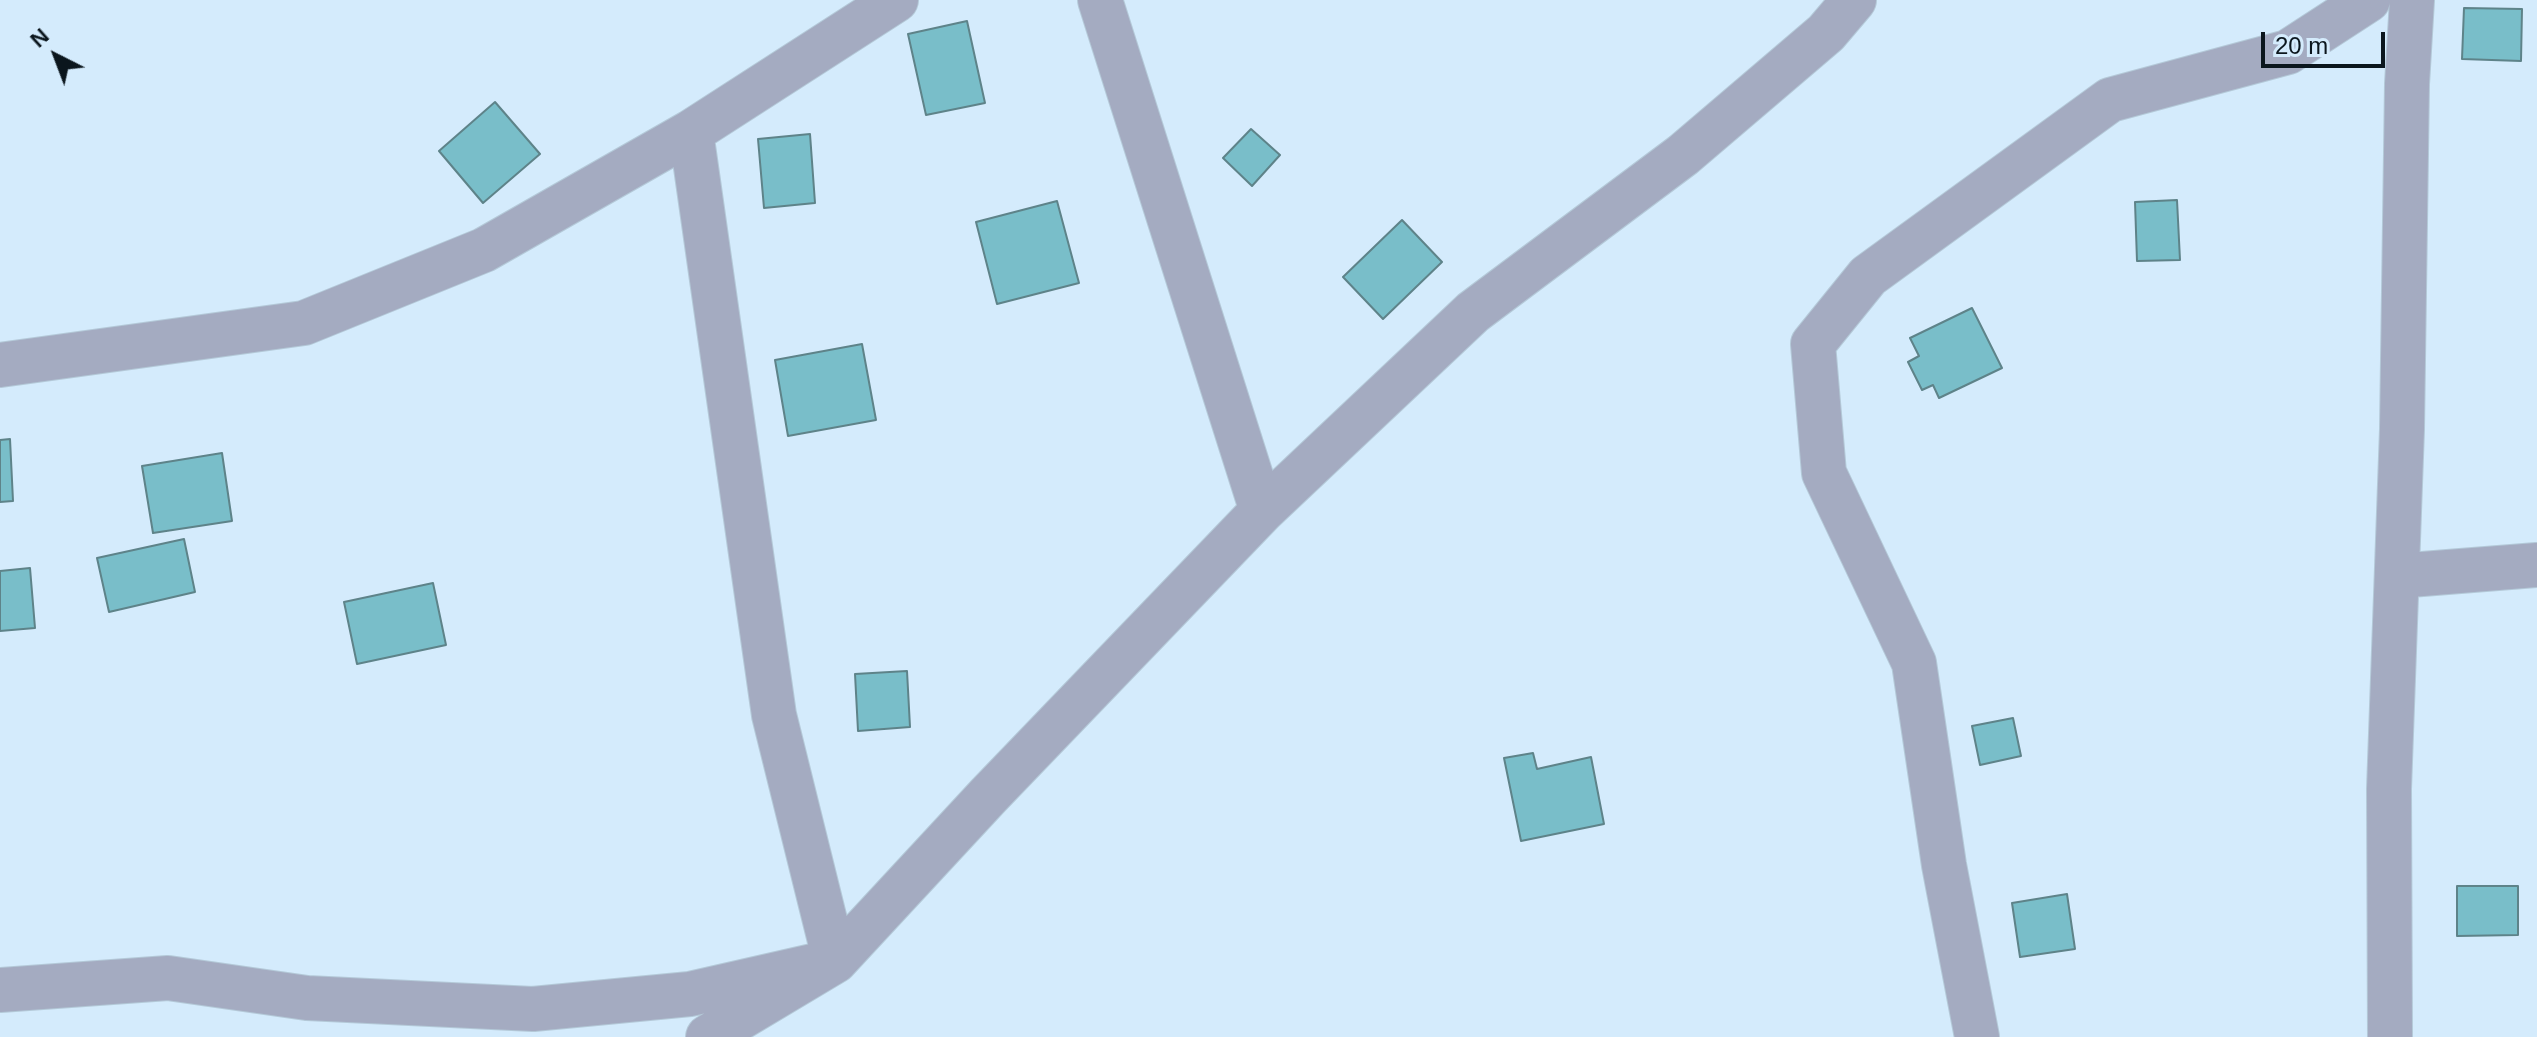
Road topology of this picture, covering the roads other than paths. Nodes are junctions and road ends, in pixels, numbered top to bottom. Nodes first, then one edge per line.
1 (896, 0) edge
2 (1100, 0) edge
3 (1854, 0) edge
4 (2368, 0) edge
5 (2412, 0) edge
6 (691, 132) junction
7 (0, 365) edge
8 (1262, 511) junction
9 (2537, 565) edge
10 (2397, 576) junction
11 (835, 961) junction
12 (0, 990) edge
13 (708, 1037) edge
14 (1977, 1037) edge
15 (2390, 1037) edge

1 - 6 street
2 - 8 street
3 - 8 street
4 - 14 street
5 - 10 street
6 - 7 street
6 - 11 street
8 - 11 street
9 - 10 street
10 - 15 street
11 - 12 street
11 - 13 street

